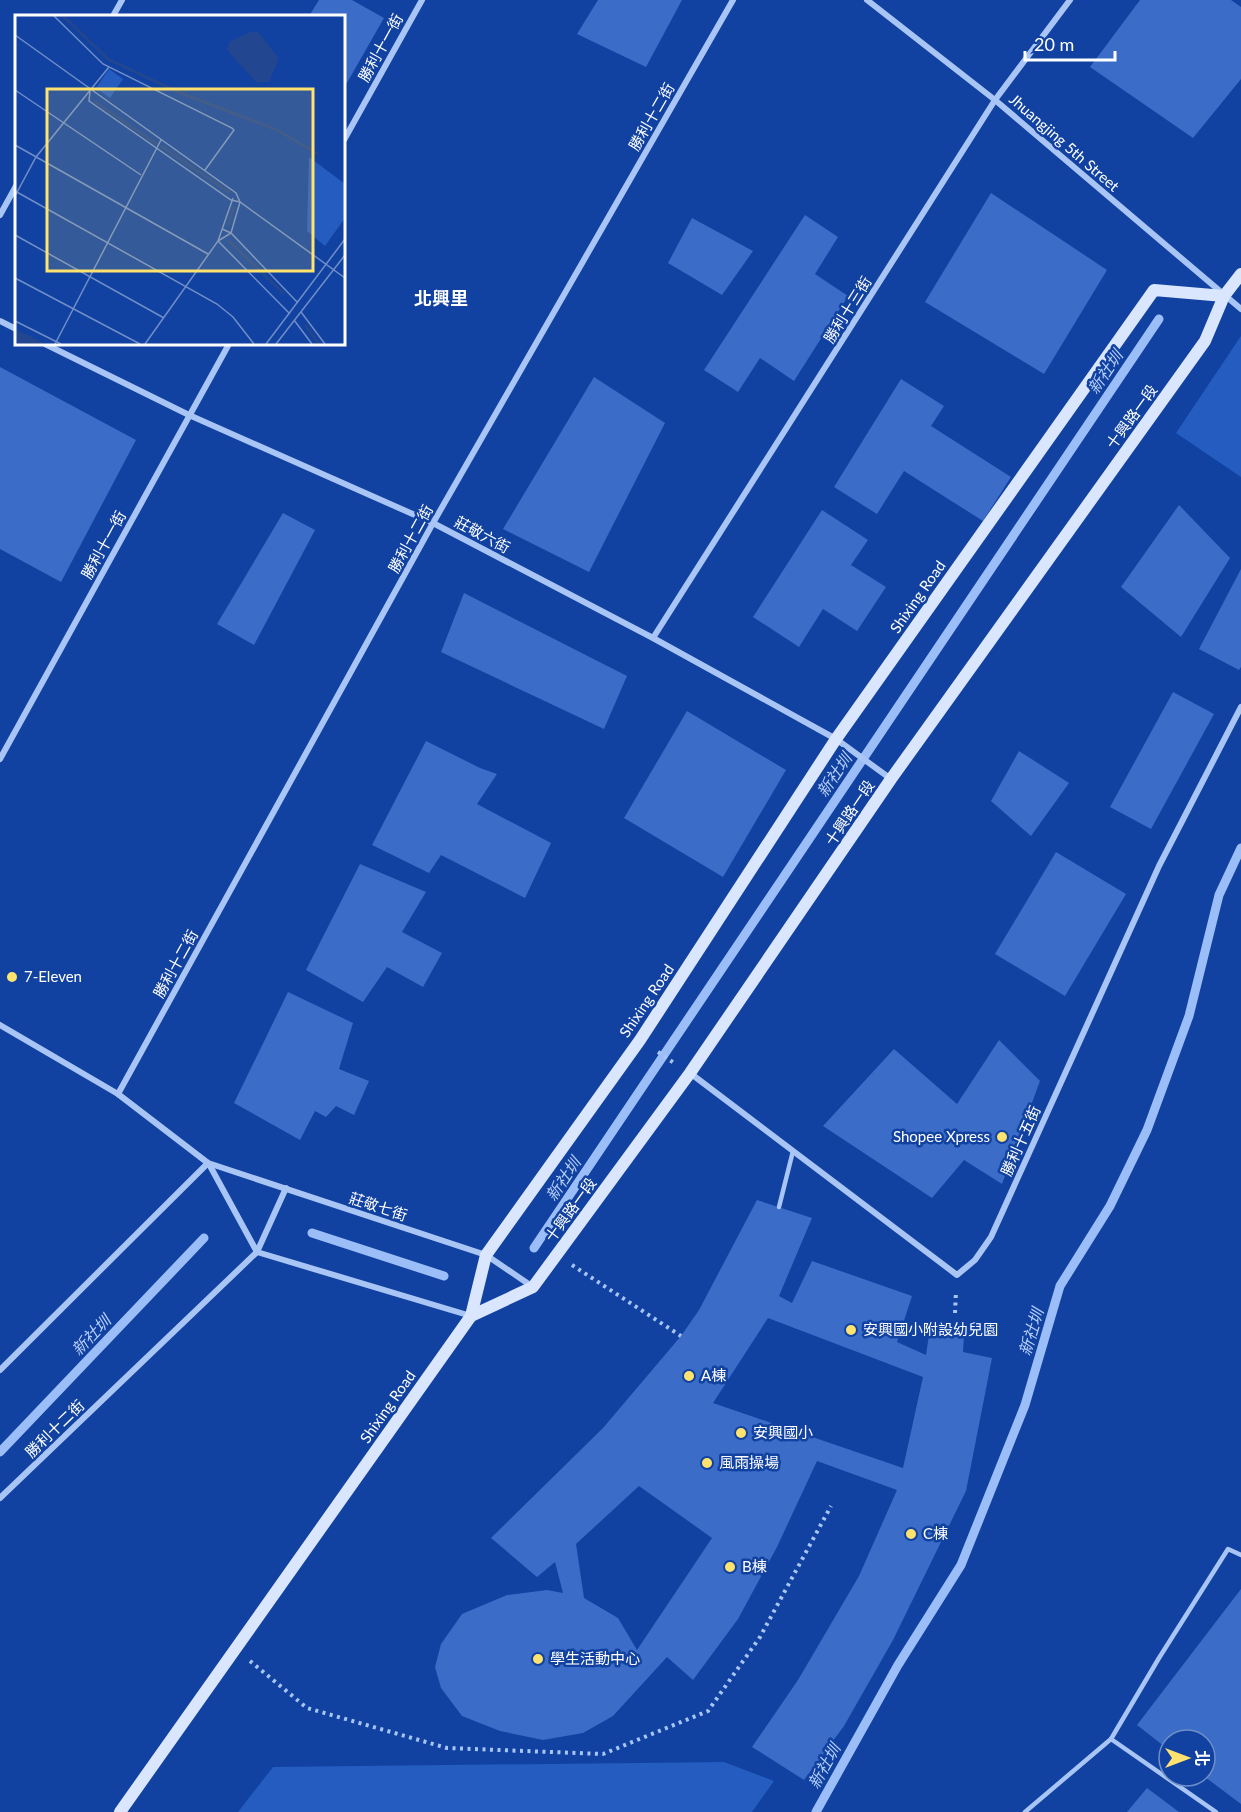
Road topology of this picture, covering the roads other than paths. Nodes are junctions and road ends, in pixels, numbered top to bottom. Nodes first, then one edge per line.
1 (122, 0) edge
2 (422, 0) edge
3 (733, 0) edge
4 (867, 0) edge
5 (1071, 0) edge
6 (114, 15) edge
7 (995, 100) junction
8 (345, 138) edge
9 (15, 188) edge
10 (0, 215) edge
11 (1241, 274) edge
12 (1224, 296) junction
13 (1241, 309) edge
14 (0, 321) edge
15 (15, 328) edge
16 (47, 345) edge
17 (228, 345) edge
18 (189, 415) junction
19 (433, 523) junction
20 (653, 639) junction
21 (1241, 707) edge
22 (836, 739) junction
23 (0, 759) edge
24 (891, 779) junction
25 (0, 1025) edge
26 (690, 1073) junction
27 (118, 1094) junction
28 (793, 1151) junction
29 (208, 1163) junction
30 (286, 1188) junction
31 (779, 1207) dead end
32 (257, 1252) junction
33 (486, 1255) junction
34 (533, 1287) junction
35 (471, 1316) junction
36 (0, 1370) edge
37 (0, 1498) edge
38 (1241, 1555) edge
39 (1112, 1739) junction
40 (120, 1812) edge
41 (1025, 1812) edge
42 (1216, 1812) edge

1 - 6 street
2 - 8 street, 勝利十一街
3 - 19 street, 勝利十二街
4 - 7 street, Jhuangjing 5th Street
5 - 7 street, 勝利十三街
7 - 12 street, Jhuangjing 5th Street
7 - 20 street, 勝利十三街
9 - 10 street
11 - 12 street
12 - 13 street, Jhuangjing 5th Street
12 - 22 street, Shixing Road
12 - 24 street, 十興路一段
14 - 15 street
16 - 18 street, 莊敬六街
17 - 18 street, 勝利十一街
18 - 19 street, 莊敬六街
18 - 23 street, 勝利十一街
19 - 20 street, 莊敬六街
19 - 27 street, 勝利十二街
20 - 22 street, 莊敬六街
21 - 28 street, 勝利十五街
22 - 24 street, 莊敬六街
22 - 33 street, Shixing Road
24 - 26 street, 十興路一段
25 - 27 street, 莊敬七街
26 - 28 street, 勝利十五街
26 - 34 street, 十興路一段
27 - 29 street, 莊敬七街
28 - 31 lane
29 - 30 street, 莊敬七街
29 - 32 street, 莊敬七街
29 - 36 street
30 - 32 street, 勝利十二街
30 - 33 street, 莊敬七街
32 - 35 street
32 - 37 street, 勝利十二街
33 - 34 street, 莊敬七街
33 - 35 street, Shixing Road
34 - 35 street, 十興路一段
35 - 40 street, Shixing Road
38 - 39 lane
39 - 41 lane
39 - 42 lane

